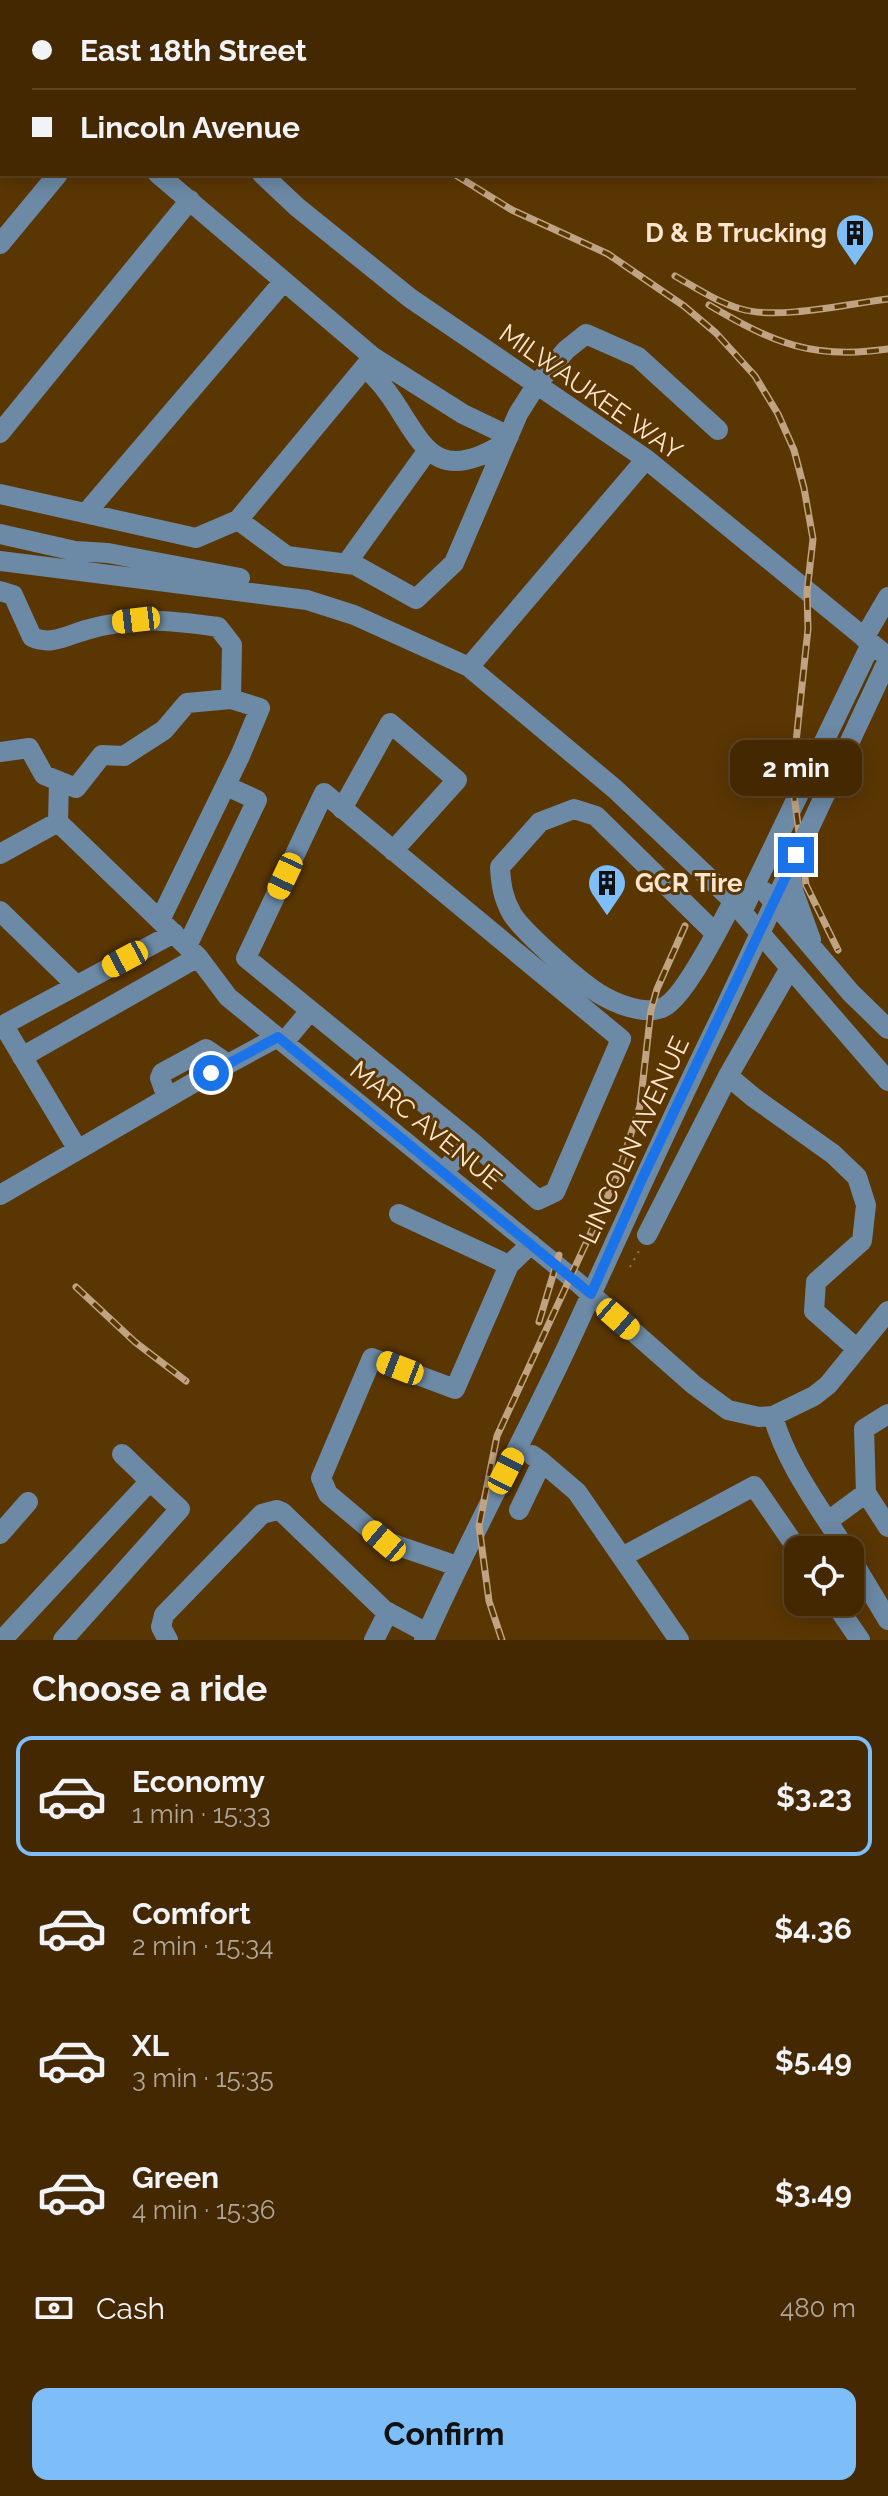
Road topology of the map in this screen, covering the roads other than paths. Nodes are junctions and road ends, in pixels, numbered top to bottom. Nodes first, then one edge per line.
1 (56, 176) edge
2 (160, 176) edge
3 (264, 176) edge
4 (190, 200) junction
5 (0, 244) edge
6 (284, 281) junction
7 (369, 362) junction
8 (537, 384) junction
9 (718, 430) dead end
10 (0, 433) edge
11 (508, 439) junction
12 (428, 450) junction
13 (646, 459) junction
14 (0, 494) edge
15 (86, 513) junction
16 (238, 520) junction
17 (0, 534) edge
18 (0, 561) edge
19 (346, 564) junction
20 (0, 591) edge
21 (888, 597) edge
22 (307, 600) junction
23 (868, 641) junction
24 (888, 659) edge
25 (469, 667) junction
26 (231, 699) junction
27 (0, 752) edge
28 (59, 781) junction
29 (226, 786) junction
30 (342, 809) junction
31 (58, 822) junction
32 (781, 830) junction
33 (393, 851) junction
34 (0, 854) edge
35 (756, 882) junction
36 (737, 907) junction
37 (0, 911) edge
38 (715, 933) junction
39 (180, 939) junction
40 (815, 951) junction
41 (790, 968) junction
42 (76, 985) junction
43 (310, 1011) junction
44 (4, 1020) edge
45 (888, 1029) edge
46 (281, 1040) junction
47 (22, 1057) junction
48 (728, 1076) junction
49 (888, 1081) edge
50 (472, 1142) junction
51 (78, 1150) junction
52 (443, 1172) junction
53 (0, 1195) edge
54 (399, 1214) dead end
55 (647, 1235) road end
56 (531, 1244) junction
57 (509, 1265) junction
58 (591, 1294) junction
59 (888, 1311) edge
60 (857, 1349) junction
61 (888, 1414) edge
62 (773, 1416) junction
63 (520, 1443) junction
64 (122, 1454) dead end
65 (542, 1462) junction
66 (150, 1481) junction
67 (866, 1493) junction
68 (28, 1502) dead end
69 (519, 1510) dead end
70 (828, 1521) junction
71 (886, 1521) edge
72 (0, 1534) edge
73 (788, 1536) edge
74 (837, 1536) edge
75 (622, 1557) junction
76 (457, 1566) junction
77 (864, 1594) edge
78 (388, 1612) junction
79 (844, 1616) edge
80 (888, 1620) edge
81 (14, 1636) edge
82 (425, 1636) edge
83 (63, 1640) edge
84 (168, 1640) edge
85 (374, 1640) edge
86 (679, 1640) edge
87 (860, 1640) edge

1 - 5 street
2 - 4 street
3 - 8 street, MILWAUKEE WAY
4 - 6 street
4 - 10 street
6 - 7 street
6 - 15 street
7 - 11 street
7 - 12 street
7 - 16 street
8 - 9 street
8 - 11 street
8 - 13 street, MILWAUKEE WAY
11 - 12 street
11 - 19 street
12 - 19 street
13 - 23 street, MILWAUKEE WAY
13 - 25 street
14 - 15 street
15 - 16 street
16 - 19 street
17 - 22 street
18 - 22 street
20 - 26 street
21 - 23 street
22 - 25 street
23 - 24 street, MILWAUKEE WAY
23 - 32 street
24 - 58 street, LINCOLN AVENUE, bridge
25 - 36 street
26 - 28 street
26 - 29 street
27 - 28 street
28 - 31 street
29 - 39 street
29 - 39 street
30 - 33 street
30 - 33 street
30 - 43 street
31 - 34 street
31 - 39 street, MARC AVENUE
32 - 35 street
32 - 40 street
33 - 50 street
35 - 36 street
35 - 40 street
36 - 38 street
36 - 41 street
37 - 42 street
38 - 38 street
39 - 42 street
39 - 46 street, MARC AVENUE
39 - 47 street
40 - 45 street
41 - 48 street
41 - 49 street
42 - 44 street
43 - 46 street
43 - 50 street
44 - 47 street
46 - 51 street
46 - 52 street, MARC AVENUE
47 - 51 street
48 - 55 street
48 - 60 street
50 - 52 street
51 - 53 street
52 - 56 street, MARC AVENUE
54 - 57 street
56 - 57 street
56 - 58 street, MARC AVENUE
57 - 76 street
58 - 62 street, MARC AVENUE
58 - 63 street, LINCOLN AVENUE
59 - 60 street
60 - 62 street
61 - 67 street
62 - 70 street
63 - 65 street
63 - 76 street, LINCOLN AVENUE
64 - 66 street
65 - 69 street
65 - 75 street
66 - 81 street
66 - 83 street
67 - 70 street
67 - 71 street
68 - 72 street
70 - 74 street
73 - 75 street
75 - 86 street
76 - 82 street, LINCOLN AVENUE
77 - 80 street
78 - 82 street
78 - 84 street
78 - 85 street
79 - 87 street

